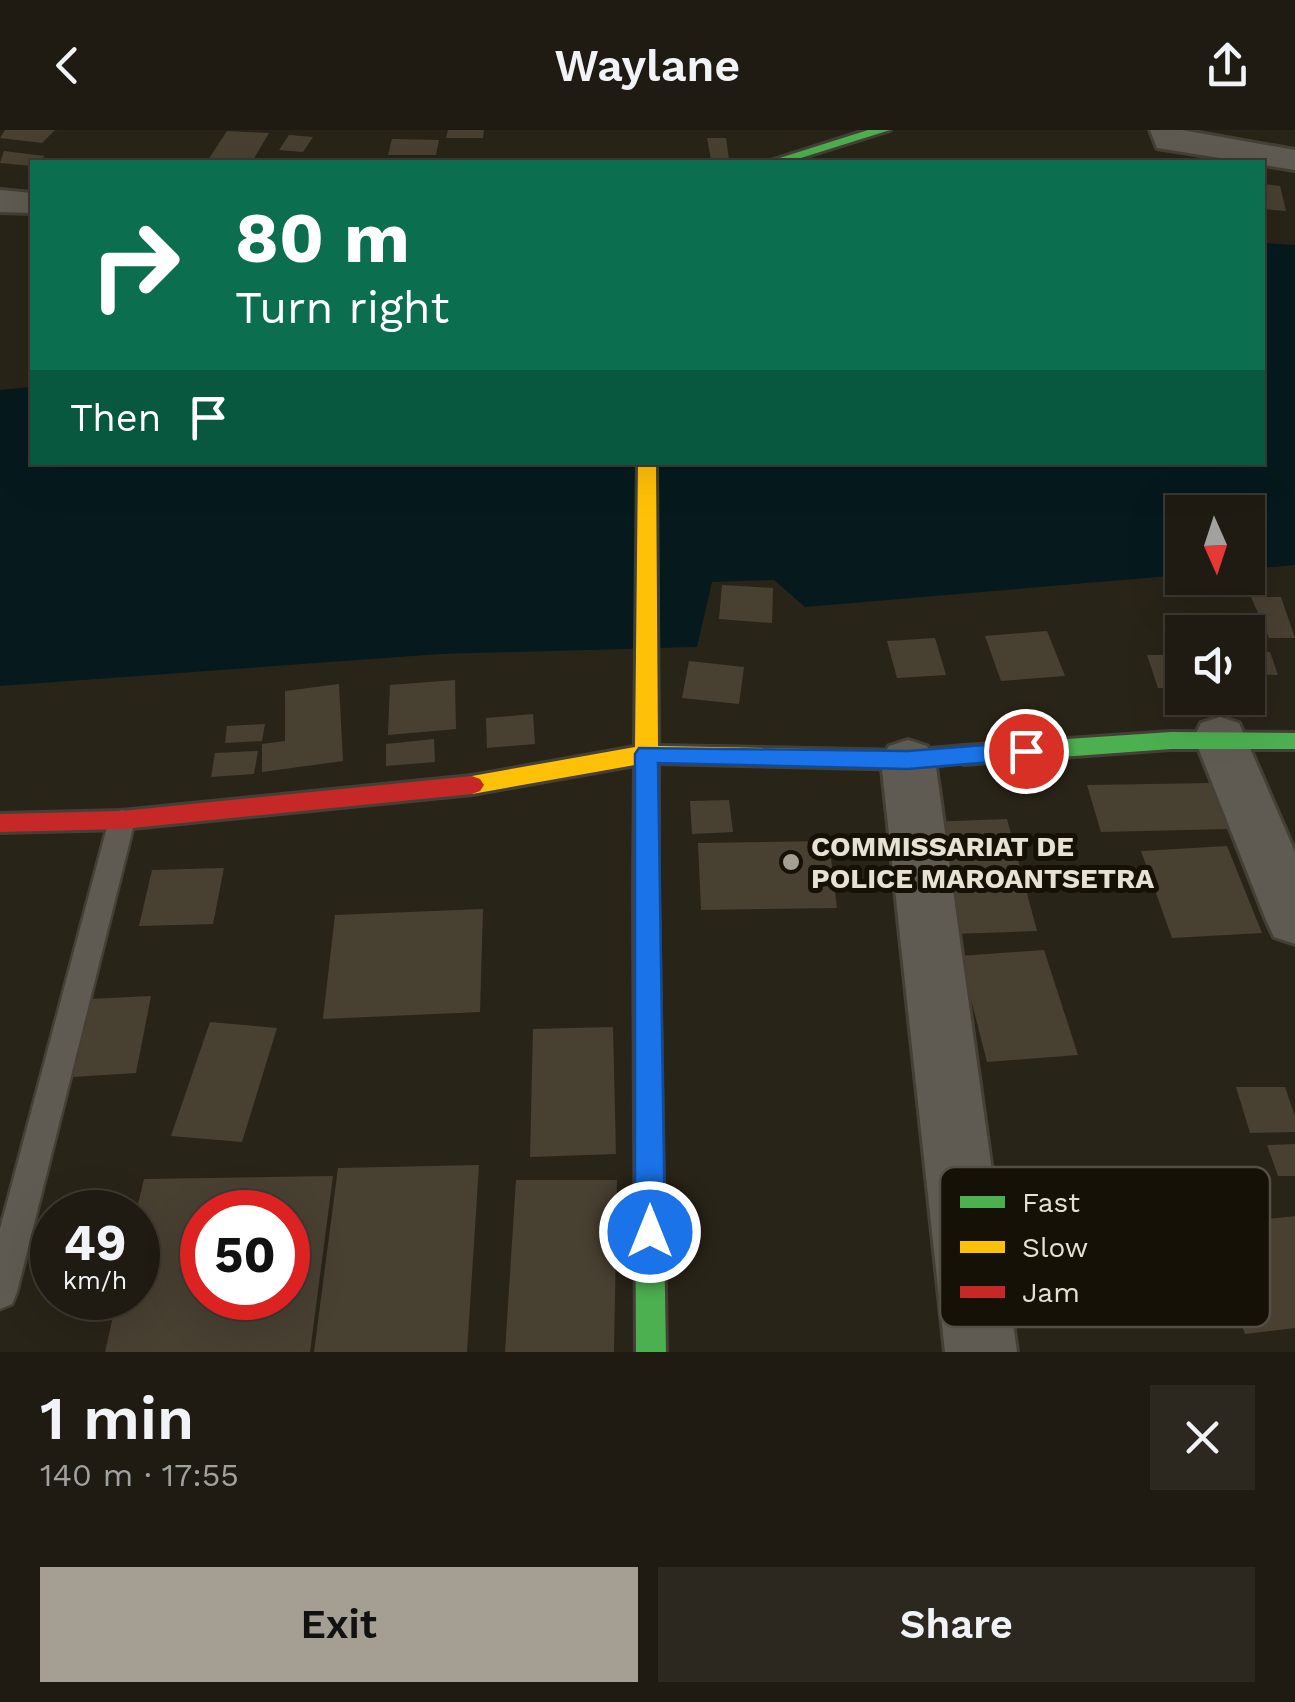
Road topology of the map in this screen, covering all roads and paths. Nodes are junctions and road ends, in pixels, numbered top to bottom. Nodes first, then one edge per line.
1 (883, 130) edge
2 (1166, 130) edge
3 (781, 160) edge
4 (1295, 160) edge
5 (0, 201) edge
6 (30, 203) edge
7 (647, 465) edge
8 (1220, 738) junction
9 (1295, 741) edge
10 (647, 754) junction
11 (908, 760) junction
12 (122, 820) junction
13 (0, 823) edge
14 (1295, 920) edge
15 (959, 1167) edge
16 (0, 1292) edge
17 (979, 1327) edge
18 (651, 1352) edge
19 (982, 1352) edge

1 - 3 street
2 - 4 street
5 - 6 street
7 - 10 street
8 - 9 street
8 - 11 street
8 - 14 street
10 - 11 street
10 - 12 street
10 - 18 street
11 - 15 street
12 - 13 street
12 - 16 lane
17 - 19 street

